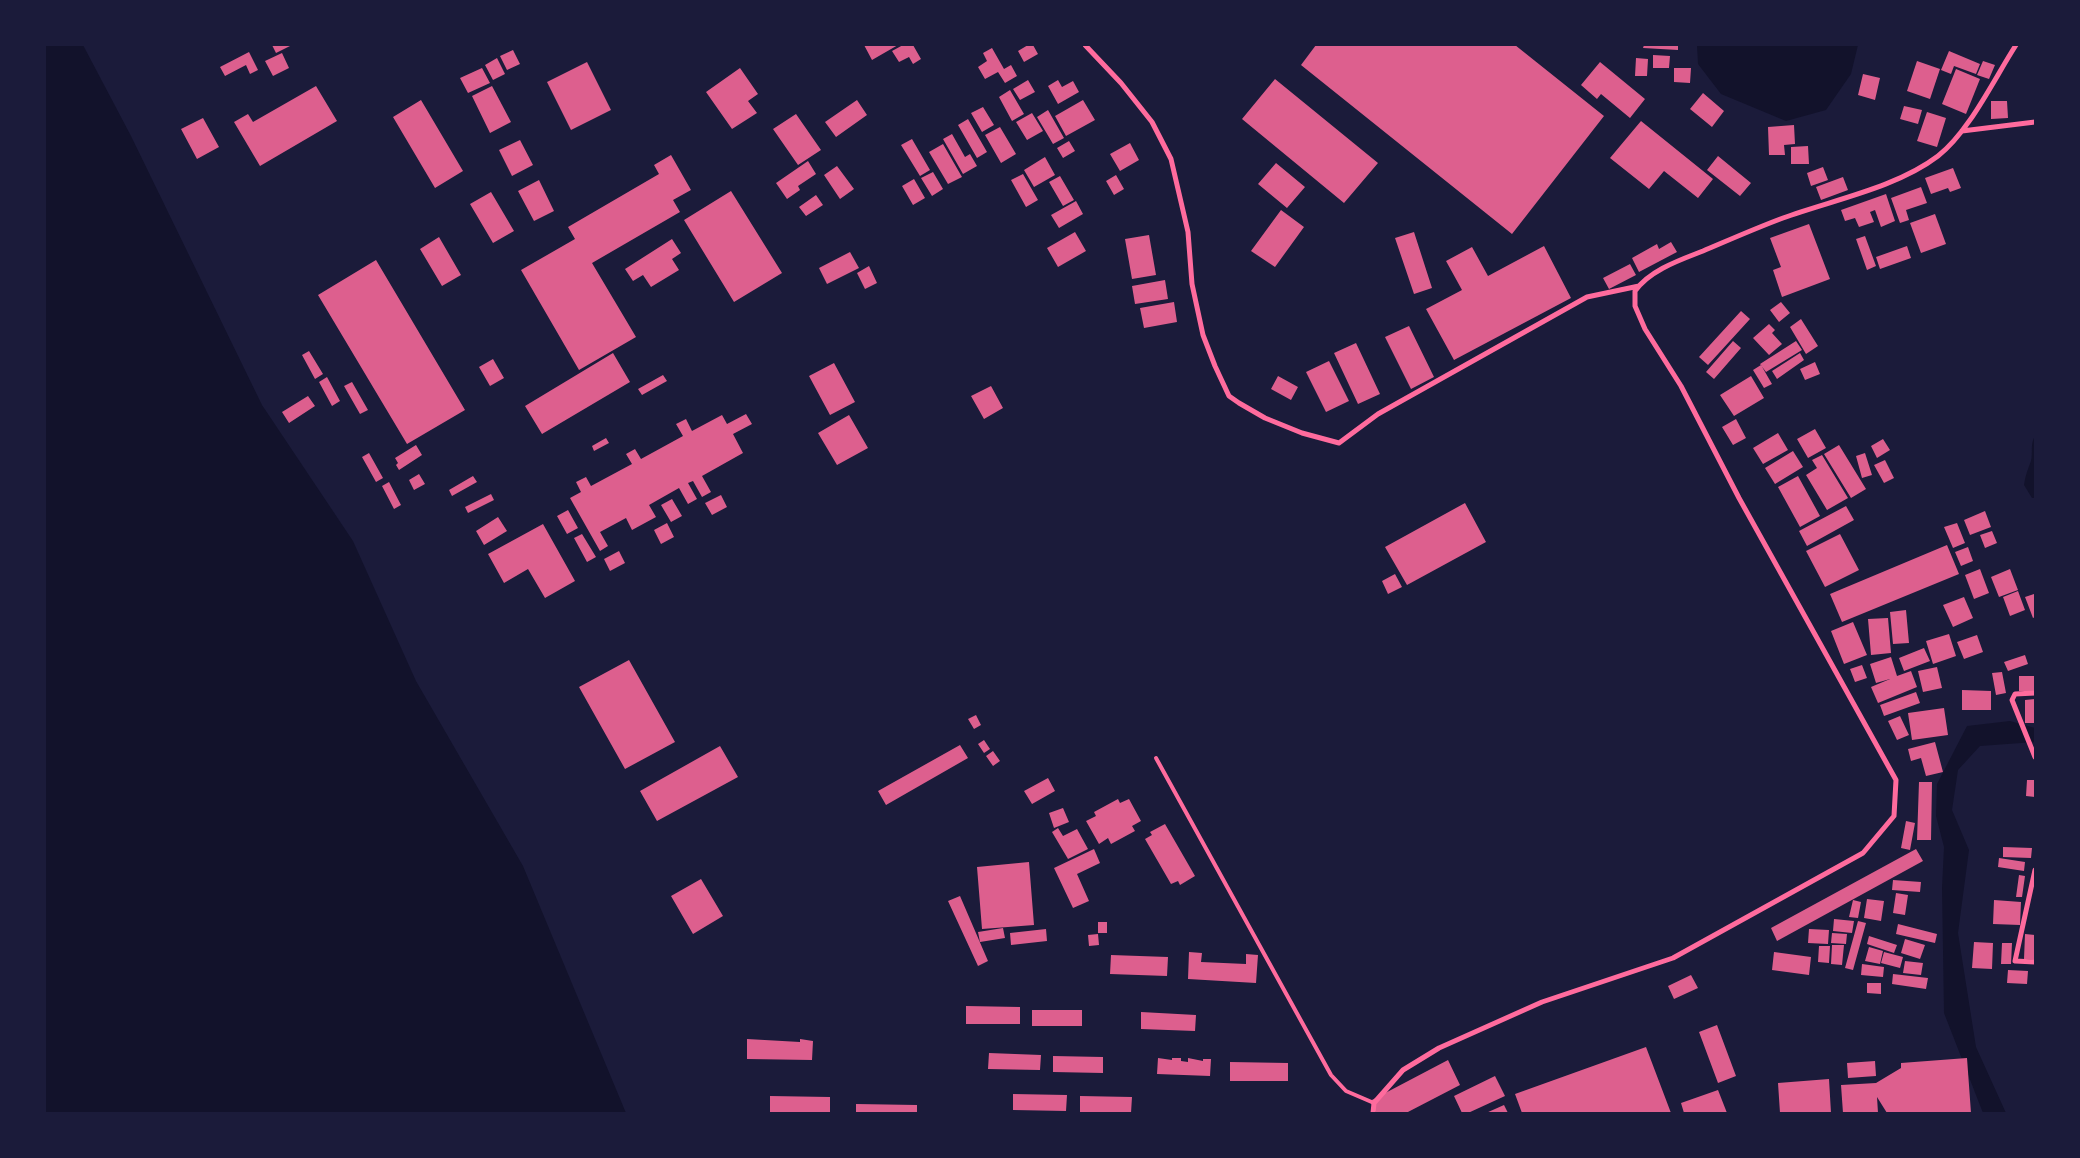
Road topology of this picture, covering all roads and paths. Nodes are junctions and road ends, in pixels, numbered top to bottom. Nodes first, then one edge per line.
1 (1085, 45) edge
2 (2016, 45) edge
3 (2035, 122) edge
4 (1962, 131) junction
5 (1639, 286) junction
6 (2035, 693) edge
7 (2035, 757) edge
8 (1156, 758) dead end
9 (2035, 870) edge
10 (2035, 962) edge
11 (1374, 1103) junction
12 (1373, 1113) edge

1 - 5 street
2 - 4 street
3 - 4 street
4 - 5 street
5 - 11 street
6 - 7 street
8 - 11 lane
9 - 10 street
11 - 12 street

